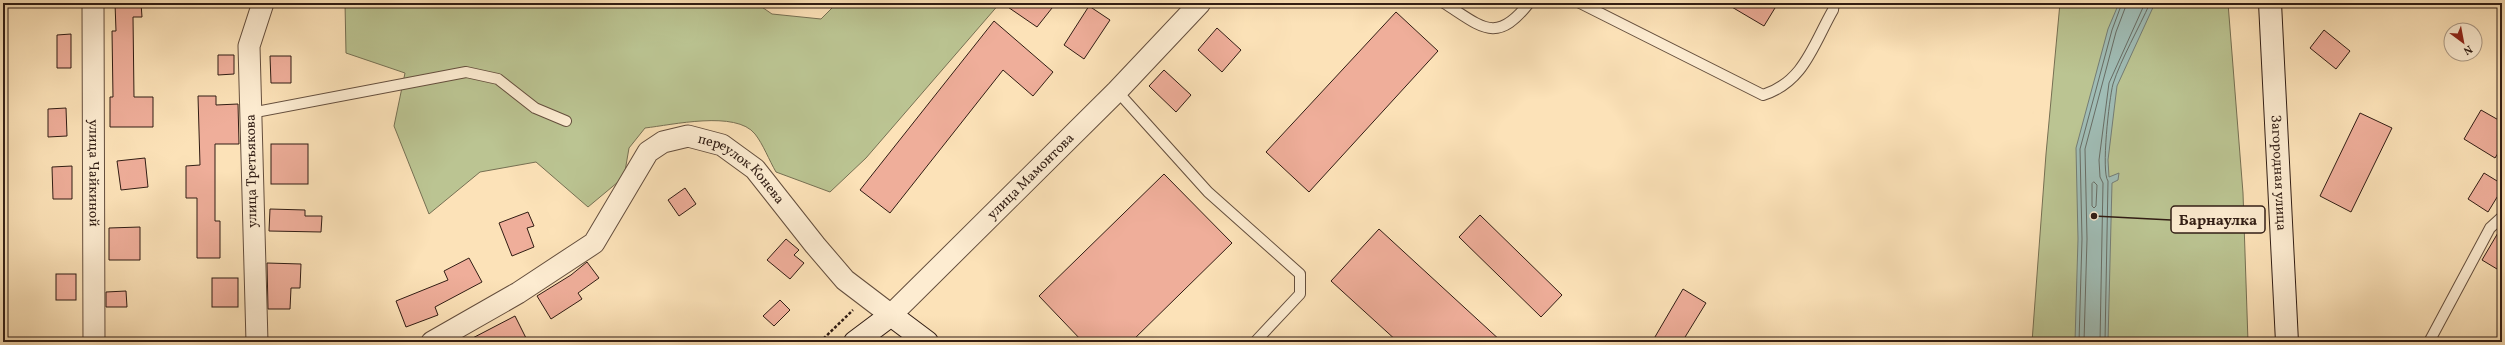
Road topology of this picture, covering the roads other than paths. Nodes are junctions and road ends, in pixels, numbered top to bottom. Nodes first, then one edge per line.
1 (93, 3) edge
2 (263, 3) edge
3 (1200, 3) edge
4 (1444, 3) edge
5 (1529, 3) edge
6 (1580, 3) edge
7 (1834, 3) edge
8 (2270, 3) edge
9 (1599, 7) edge
10 (1117, 91) junction
11 (251, 113) junction
12 (566, 121) dead end
13 (2502, 217) edge
14 (891, 315) junction
15 (94, 342) edge
16 (256, 342) edge
17 (432, 342) edge
18 (855, 342) edge
19 (927, 342) edge
20 (1255, 342) edge
21 (2287, 342) edge
22 (2429, 342) edge

1 - 15 street, улица Чайкиной
2 - 11 street, улица Третьякова
3 - 10 street, улица Мамонтова
4 - 5 lane
6 - 9 lane
7 - 9 lane
8 - 21 main road, Загородная улица
10 - 14 street, улица Мамонтова
10 - 20 lane
11 - 12 lane
11 - 16 street, улица Третьякова
13 - 22 lane
14 - 17 street, переулок Конева
14 - 18 main road, улица Мамонтова
14 - 19 main road

